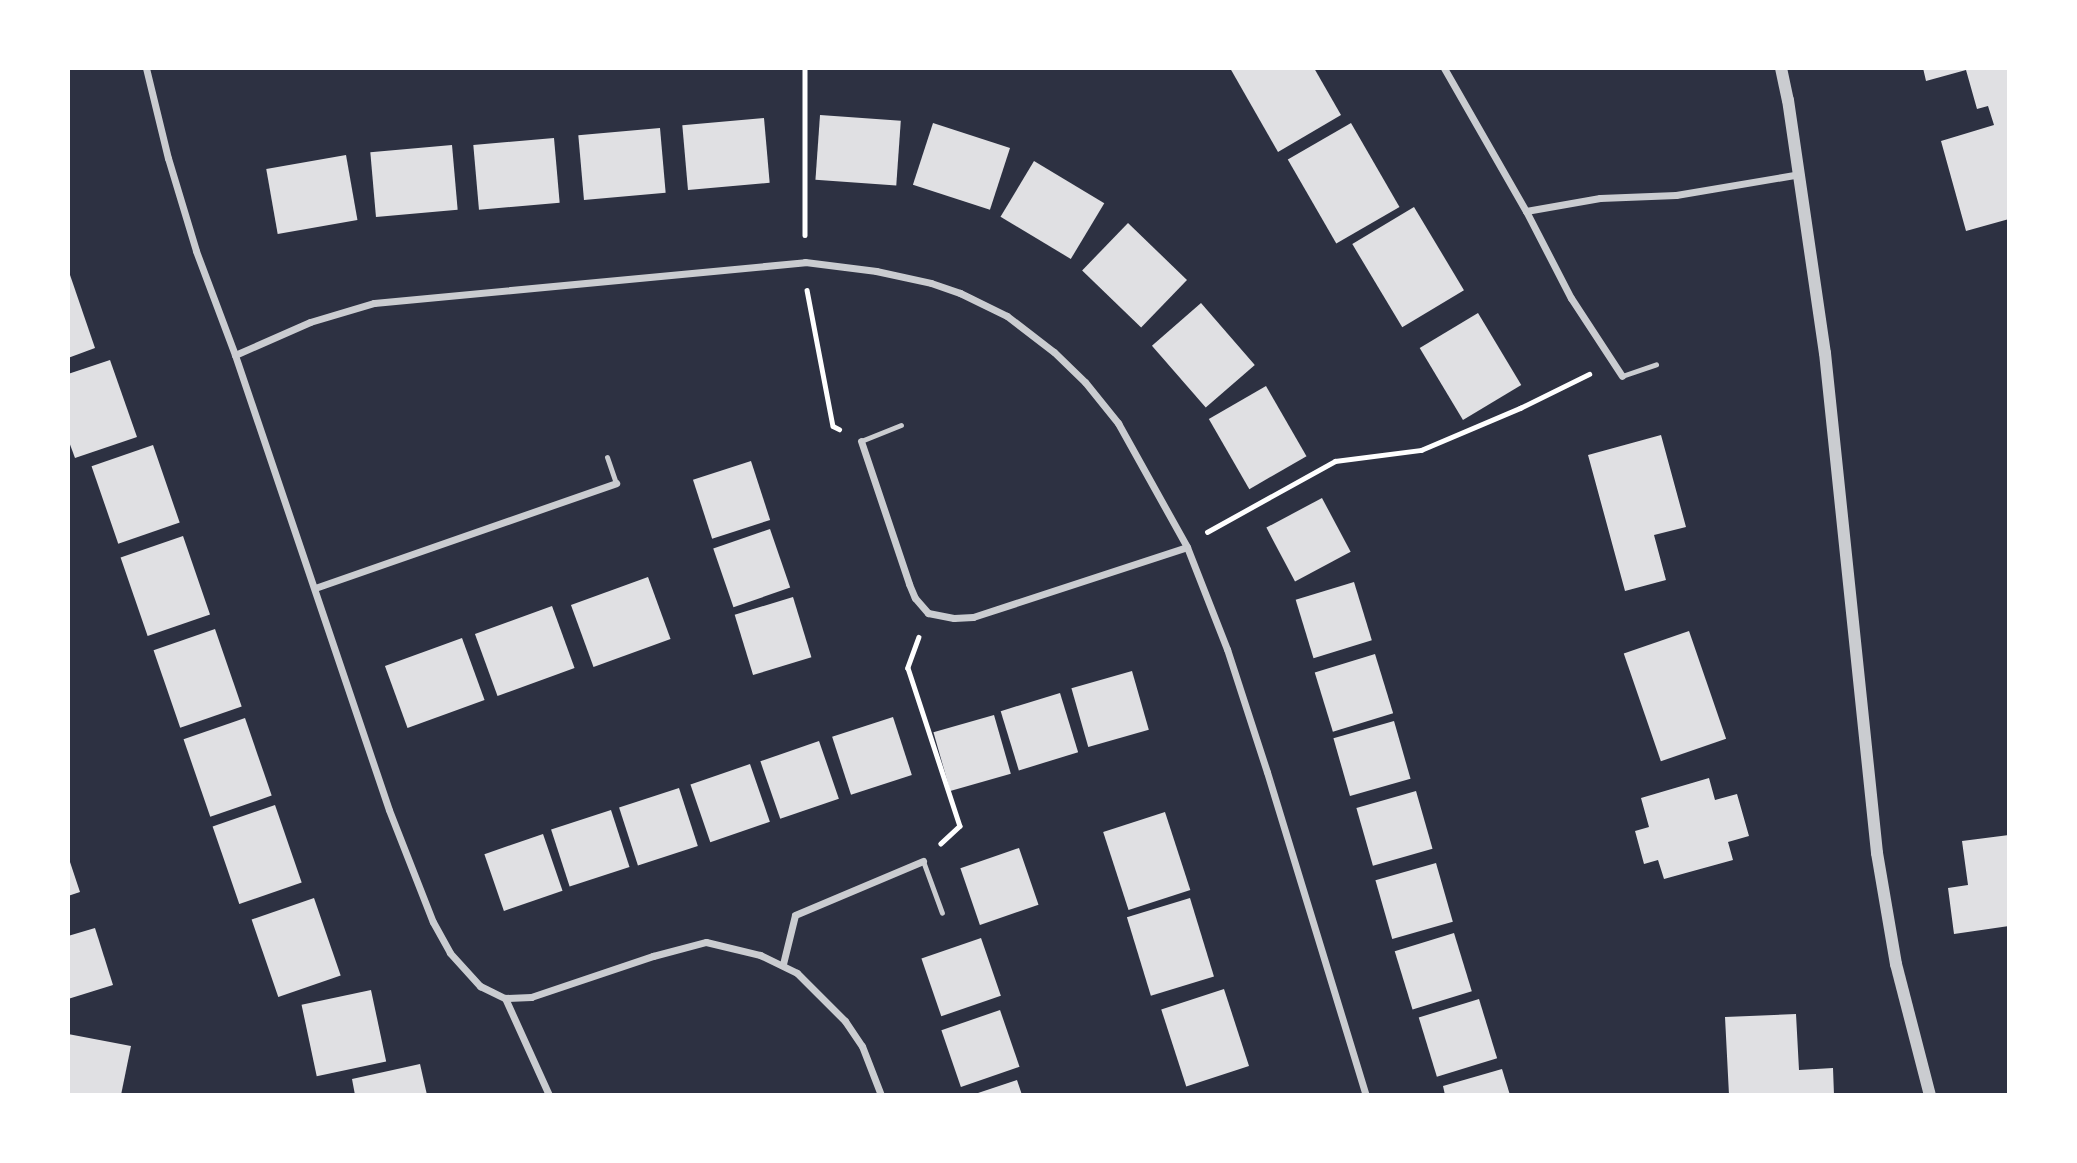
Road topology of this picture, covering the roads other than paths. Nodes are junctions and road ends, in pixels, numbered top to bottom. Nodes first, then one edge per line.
1 (146, 68) edge
2 (1444, 68) edge
3 (1781, 68) edge
4 (1800, 174) junction
5 (1526, 211) junction
6 (235, 355) junction
7 (1656, 364) dead end
8 (1622, 376) joint
9 (901, 425) dead end
10 (861, 441) joint
11 (607, 457) dead end
12 (616, 483) joint
13 (1187, 547) junction
14 (315, 588) junction
15 (923, 861) joint
16 (942, 913) dead end
17 (783, 964) junction
18 (505, 998) junction
19 (549, 1095) edge
20 (881, 1095) edge
21 (1366, 1095) edge
22 (1930, 1095) edge

1 - 6 street
2 - 5 street
3 - 4 street
4 - 5 street
4 - 22 street
5 - 8 street
6 - 13 street
6 - 14 street
7 - 8 lane
9 - 10 lane
10 - 13 street
11 - 12 lane
12 - 14 street
13 - 21 street
14 - 18 street
15 - 16 lane
15 - 17 street
17 - 18 street
17 - 20 street
18 - 19 street

